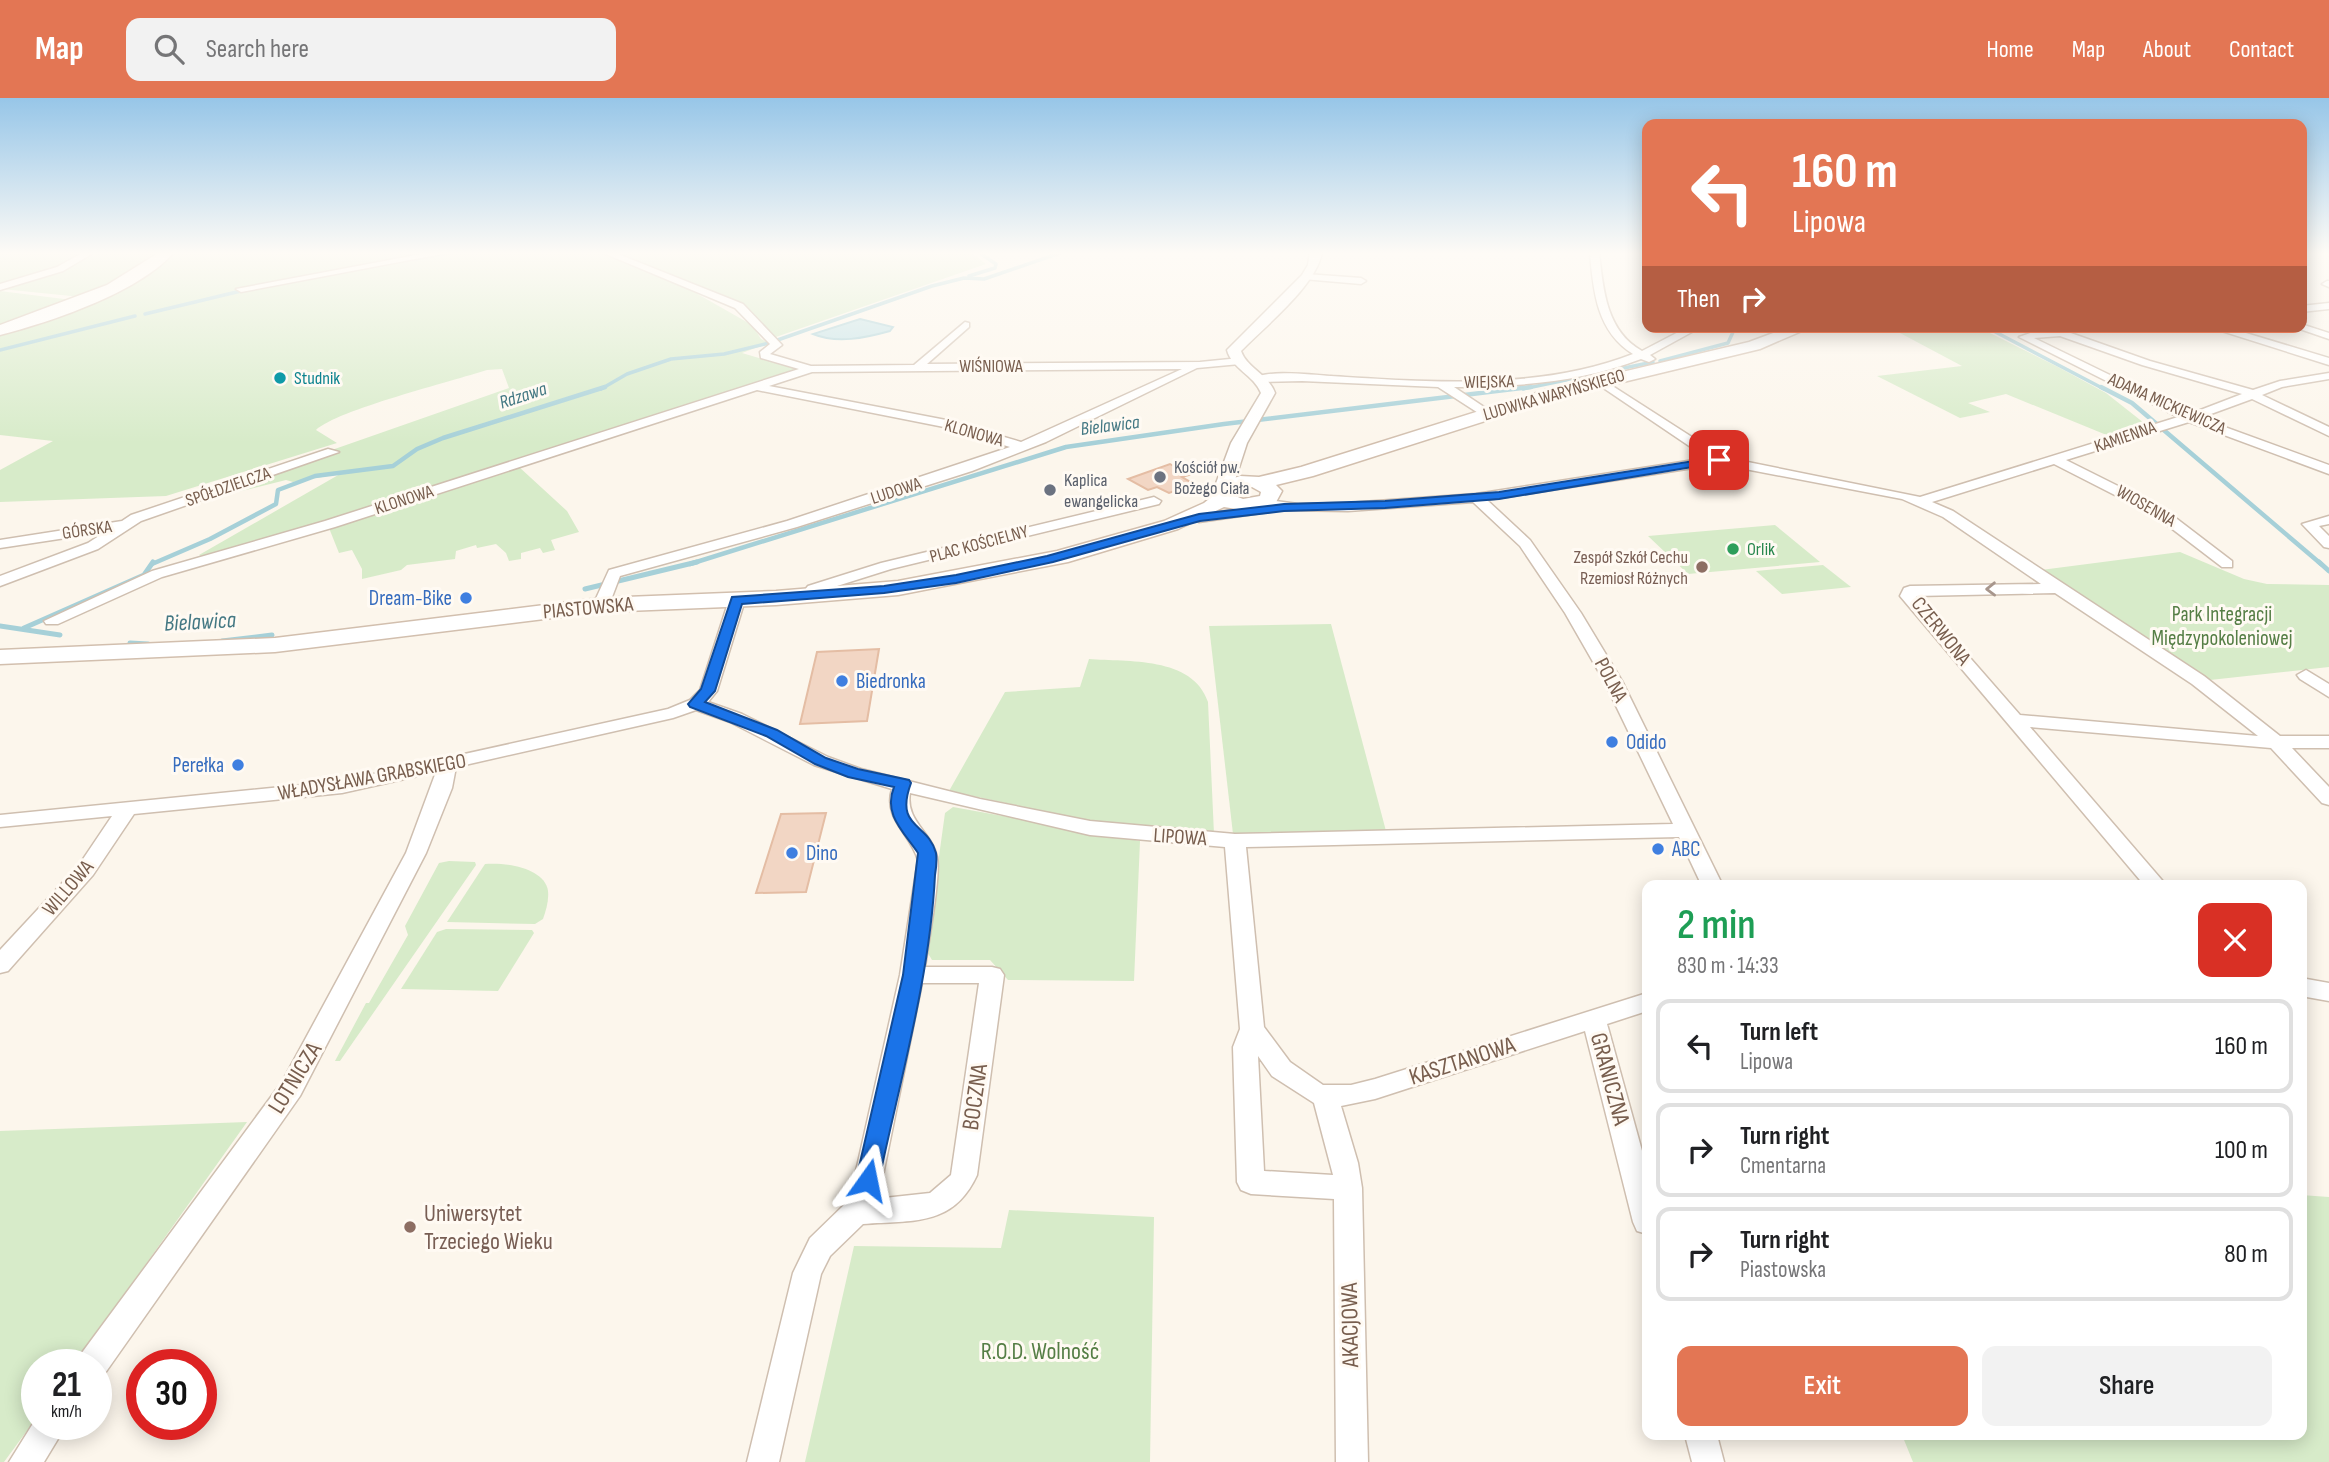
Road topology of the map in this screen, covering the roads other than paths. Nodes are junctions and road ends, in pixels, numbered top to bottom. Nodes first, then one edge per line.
1 (39, 316) edge
2 (749, 316) edge
3 (1266, 316) edge
4 (1606, 316) edge
5 (965, 325) dead end
6 (2307, 329) edge
7 (0, 330) edge
8 (1683, 333) edge
9 (1789, 333) edge
10 (2234, 333) edge
11 (2329, 336) edge
12 (1639, 354) junction
13 (1240, 361) junction
14 (2329, 362) edge
15 (1659, 363) junction
16 (1200, 365) junction
17 (919, 366) junction
18 (811, 369) junction
19 (2329, 376) edge
20 (1258, 379) junction
21 (1600, 381) junction
22 (1440, 383) junction
23 (759, 387) junction
24 (2249, 393) junction
25 (1486, 414) junction
26 (2189, 418) junction
27 (2329, 432) edge
28 (1023, 447) junction
29 (333, 452) dead end
30 (1719, 460) junction
31 (2056, 460) junction
32 (2329, 470) edge
33 (1226, 483) junction
34 (1263, 495) junction
35 (1476, 498) junction
36 (1154, 501) dead end
37 (1921, 501) junction
38 (1199, 518) junction
39 (2329, 520) edge
40 (123, 525) junction
41 (1171, 525) junction
42 (0, 544) edge
43 (2329, 544) edge
44 (2228, 564) dead end
45 (0, 581) edge
46 (2060, 588) junction
47 (606, 592) junction
48 (808, 596) junction
49 (737, 600) junction
50 (52, 621) dead end
51 (0, 657) edge
52 (2306, 676) dead end
53 (2329, 692) edge
54 (696, 704) junction
55 (2015, 720) junction
56 (2329, 742) edge
57 (2277, 743) junction
58 (447, 764) junction
59 (903, 783) junction
60 (2329, 799) edge
61 (129, 806) junction
62 (0, 821) edge
63 (1686, 830) junction
64 (1234, 841) junction
65 (1710, 880) edge
66 (2152, 880) edge
67 (0, 965) edge
68 (912, 975) junction
69 (2307, 988) edge
70 (2329, 992) edge
71 (1642, 1004) edge
72 (1594, 1018) junction
73 (1252, 1029) junction
74 (1325, 1096) junction
75 (1348, 1188) junction
76 (1642, 1203) edge
77 (856, 1212) junction
78 (104, 1349) edge
79 (40, 1440) edge
80 (1702, 1440) edge
81 (25, 1462) edge
82 (763, 1462) edge
83 (1352, 1462) edge
84 (1708, 1462) edge

1 - 7 main road
2 - 18 street, WIŚNIOWA
3 - 13 street
4 - 12 street
5 - 17 street
6 - 11 street
8 - 12 street, WIEJSKA
9 - 15 main road, LUDWIKA WARYŃSKIEGO
10 - 14 street
12 - 15 street
12 - 22 street, WIEJSKA
13 - 16 street, WIŚNIOWA
13 - 20 street
15 - 21 main road, LUDWIKA WARYŃSKIEGO
16 - 17 street, WIŚNIOWA
16 - 28 street, LUDOWA
17 - 18 street, WIŚNIOWA
18 - 23 street, KLONOWA
19 - 24 street, KAMIENNA
20 - 22 street, WIEJSKA
20 - 33 street
21 - 25 main road, LUDWIKA WARYŃSKIEGO
21 - 30 street
22 - 25 street, WIEJSKA
23 - 28 street, KLONOWA
23 - 50 street, KLONOWA
24 - 26 street, KAMIENNA
24 - 26 street, ADAMA MICKIEWICZA
24 - 27 street
25 - 34 main road, LUDWIKA WARYŃSKIEGO
26 - 31 street, KAMIENNA
26 - 32 street, ADAMA MICKIEWICZA
28 - 47 street, LUDOWA
29 - 40 street, SPÓŁDZIELCZA
30 - 35 street
30 - 37 street
31 - 37 street, KAMIENNA
31 - 44 street, WIOSENNA
33 - 34 main road
33 - 34 street
33 - 41 main road, PIASTOWSKA
34 - 35 street
34 - 38 main road, PIASTOWSKA
34 - 38 street, PIASTOWSKA
35 - 63 street, POLNA
36 - 48 street, PLAC KOŚCIELNY
37 - 46 street
38 - 41 main road, PIASTOWSKA
39 - 43 street
40 - 42 street, GÓRSKA
40 - 45 street, GÓRSKA
41 - 48 main road, PIASTOWSKA
46 -> 55 street, CZERWONA
46 - 57 street
47 - 49 main road, PIASTOWSKA
47 - 51 main road, PIASTOWSKA
48 - 49 main road, PIASTOWSKA
49 - 54 street
52 - 53 street
54 - 58 street, WŁADYSŁAWA GRABSKIEGO
54 - 59 street, LIPOWA
55 - 57 street
55 - 66 street, CZERWONA
56 - 57 street
57 - 60 street
58 - 61 street, WŁADYSŁAWA GRABSKIEGO
58 - 78 street, LOTNICZA
59 - 64 street, LIPOWA
59 - 68 street
61 - 62 street, WŁADYSŁAWA GRABSKIEGO
61 - 67 street, WILLOWA
63 - 64 street, LIPOWA
63 - 65 street, POLNA
64 - 73 street
68 - 77 street
68 - 77 street, BOCZNA
69 - 70 street
71 - 72 street, KASZTANOWA
72 - 74 street, KASZTANOWA
72 - 76 street, GRANICZNA
73 - 74 street
73 - 75 street
74 - 75 street, AKACJOWA
75 - 83 street, AKACJOWA
77 - 82 street
79 - 81 street
80 - 84 street

